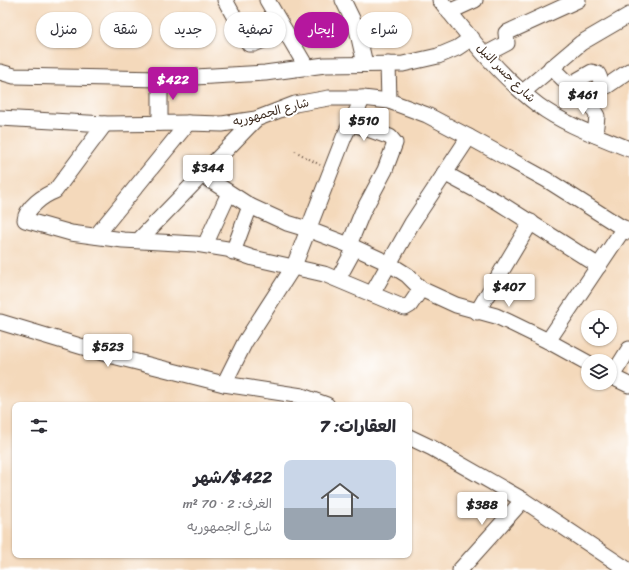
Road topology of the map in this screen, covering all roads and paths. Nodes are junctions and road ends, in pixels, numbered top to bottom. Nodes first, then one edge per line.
1 (225, 0) edge
2 (266, 0) edge
3 (343, 0) edge
4 (474, 0) edge
5 (578, 0) edge
6 (445, 6) edge
7 (232, 12) edge
8 (273, 12) edge
9 (628, 17) edge
10 (286, 33) edge
11 (472, 38) junction
12 (486, 54) junction
13 (365, 64) junction
14 (388, 64) junction
15 (551, 67) junction
16 (307, 68) junction
17 (1, 71) edge
18 (629, 71) edge
19 (160, 79) junction
20 (523, 92) junction
21 (586, 96) dead end
22 (363, 98) junction
23 (389, 101) junction
24 (0, 118) edge
25 (256, 118) junction
26 (160, 123) junction
27 (188, 123) junction
28 (351, 123) junction
29 (105, 124) junction
30 (595, 135) junction
31 (469, 137) junction
32 (629, 149) edge
33 (295, 151) dead end
34 (332, 172) junction
35 (444, 173) junction
36 (202, 175) junction
37 (229, 193) junction
38 (250, 206) junction
39 (530, 222) junction
40 (307, 229) junction
41 (626, 230) edge
42 (96, 236) junction
43 (139, 240) junction
44 (205, 245) junction
45 (352, 247) junction
46 (234, 252) junction
47 (388, 263) junction
48 (294, 266) junction
49 (599, 266) junction
50 (338, 279) junction
51 (422, 288) junction
52 (372, 294) junction
53 (477, 312) junction
54 (0, 322) edge
55 (548, 341) junction
56 (629, 349) edge
57 (581, 360) edge
58 (617, 367) edge
59 (617, 379) edge
60 (224, 384) junction
61 (629, 384) edge
62 (319, 402) edge
63 (412, 438) edge
64 (523, 500) junction
65 (460, 570) edge
66 (628, 570) edge

1 - 7 street
2 - 8 street
3 - 13 street
4 - 6 street
5 - 12 street
6 - 11 street, شارع جسر النيل
9 - 15 street
10 - 16 street
11 - 12 street, شارع جسر النيل
11 - 14 street
12 - 20 street, شارع جسر النيل
13 - 14 street
13 - 16 street
14 - 23 street
15 - 18 street
15 - 20 street
16 - 19 street
17 - 19 street
19 - 26 street
20 - 30 street, شارع جسر النيل
21 - 30 street
22 - 23 street, شارع الجمهوريه
22 - 25 street, شارع الجمهوريه
22 - 28 street
23 - 31 street, شارع الجمهوريه
24 - 29 street, شارع الجمهوريه
25 - 27 street, شارع الجمهوريه
25 - 36 street
26 - 27 street, شارع الجمهوريه
26 - 29 street, شارع الجمهوريه
27 - 42 street
28 - 34 street
28 - 45 street
29 - 42 street
30 - 32 street, شارع جسر النيل
31 - 35 street
31 - 41 street, شارع الجمهوريه
33 - 34 path
34 - 40 street
35 - 39 street
35 - 47 street
36 - 37 street
36 - 43 street
37 - 38 street
37 - 44 street
38 - 40 street
38 - 46 street
39 - 49 street
39 - 53 street
40 - 45 street
40 - 48 street
41 - 49 street
42 - 43 street
43 - 44 street
44 - 46 street
45 - 47 street
45 - 50 street
46 - 48 street
47 - 51 street
47 - 52 street
48 - 50 street
48 - 60 street
49 - 55 street
50 - 52 street
51 - 52 street
51 - 53 street
53 - 55 street
54 - 60 street
55 - 57 street
56 - 58 street
59 - 61 street
60 - 62 street
63 - 64 street
64 - 65 street
64 - 66 street

